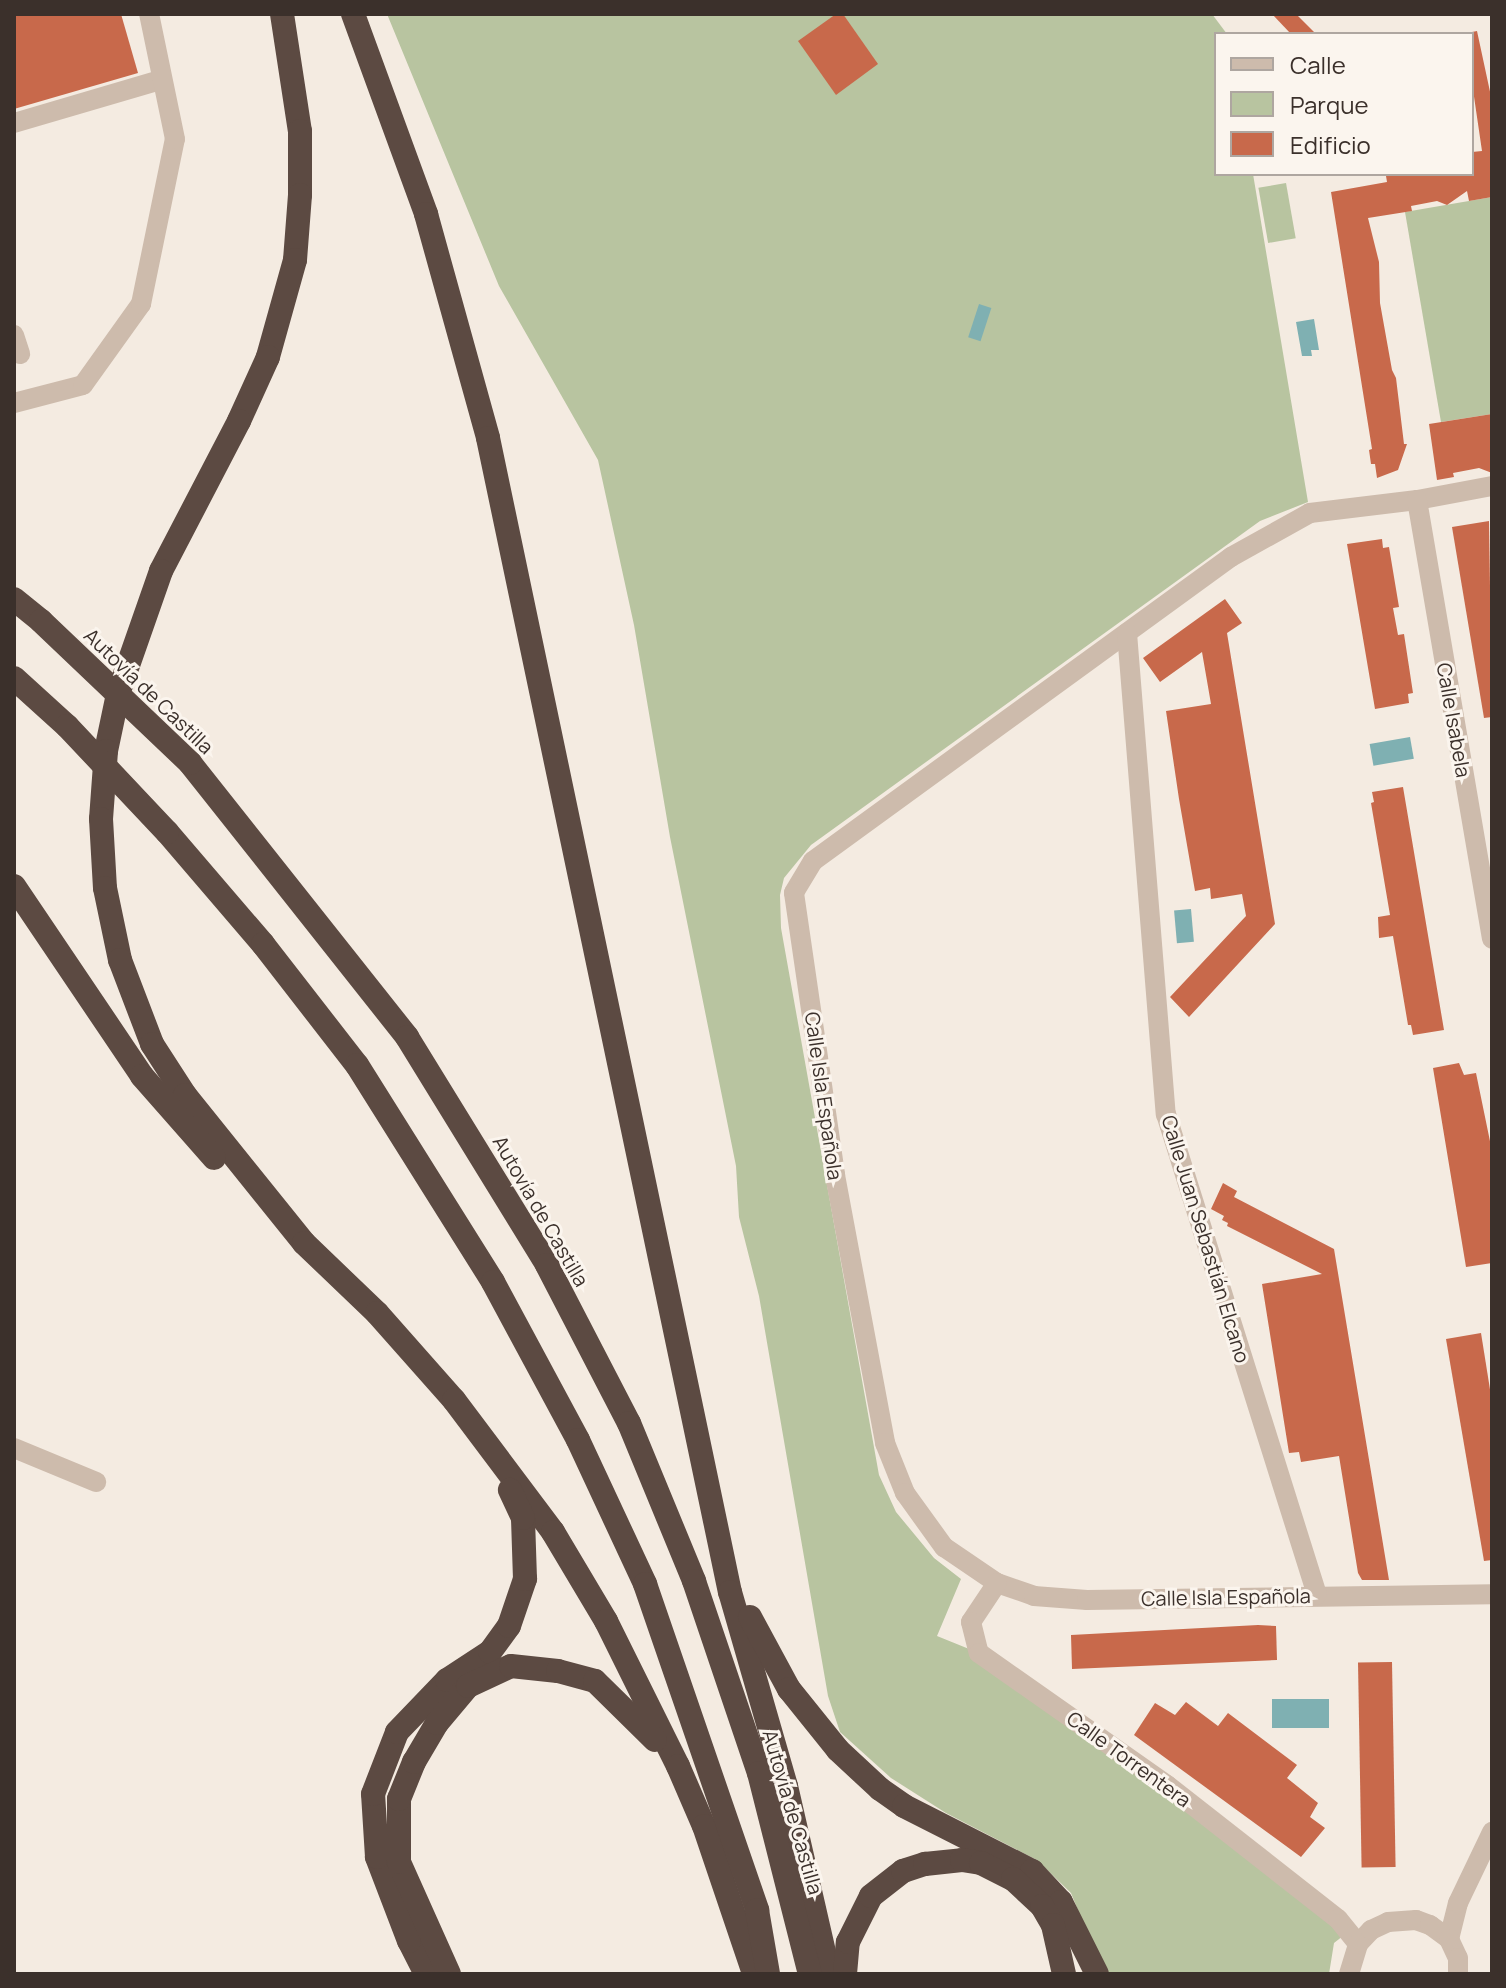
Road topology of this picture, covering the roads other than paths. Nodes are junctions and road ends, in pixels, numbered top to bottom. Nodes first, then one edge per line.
1 (149, 14) edge
2 (282, 14) edge
3 (353, 14) edge
4 (160, 80) junction
5 (14, 123) edge
6 (14, 403) edge
7 (1492, 486) edge
8 (1417, 500) junction
9 (14, 599) edge
10 (1127, 633) junction
11 (14, 678) edge
12 (14, 886) edge
13 (1492, 939) edge
14 (304, 1243) junction
15 (485, 1437) junction
16 (14, 1448) edge
17 (96, 1482) dead end
18 (709, 1492) junction
19 (997, 1583) junction
20 (1492, 1594) edge
21 (1317, 1595) junction
22 (678, 1766) junction
23 (1492, 1832) edge
24 (1458, 1903) junction
25 (1430, 1925) junction
26 (1364, 1937) junction
27 (1449, 1939) junction
28 (426, 1974) edge
29 (449, 1974) edge
30 (754, 1974) edge
31 (768, 1974) edge
32 (810, 1974) edge
33 (829, 1974) edge
34 (845, 1974) edge
35 (1064, 1974) edge
36 (1097, 1974) edge
37 (1349, 1974) edge
38 (1458, 1974) edge

1 - 4 street
2 - 14 highway
3 - 18 highway
4 - 5 street
4 - 6 street
7 - 8 street, Calle Isla Española
8 - 10 street, Calle Isla Española
8 - 13 street, Calle Isabela
9 - 32 highway, Autovía de Castilla, bridge
10 - 19 street, Calle Isla Española
10 - 21 street, Calle Juan Sebastián Elcano
11 - 31 highway, bridge
12 - 14 highway
14 - 15 highway
15 - 22 highway
15 - 28 highway
16 - 17 street
18 - 33 highway
18 - 36 highway
19 - 21 street, Calle Isla Española
19 - 26 street, Calle Torrentera
20 - 21 street, Calle Isla Española
22 - 29 highway
22 - 30 highway
23 - 24 street
24 - 25 street
24 - 27 street
25 - 26 street
25 - 27 street
26 - 37 street
27 - 38 street
34 - 35 highway

